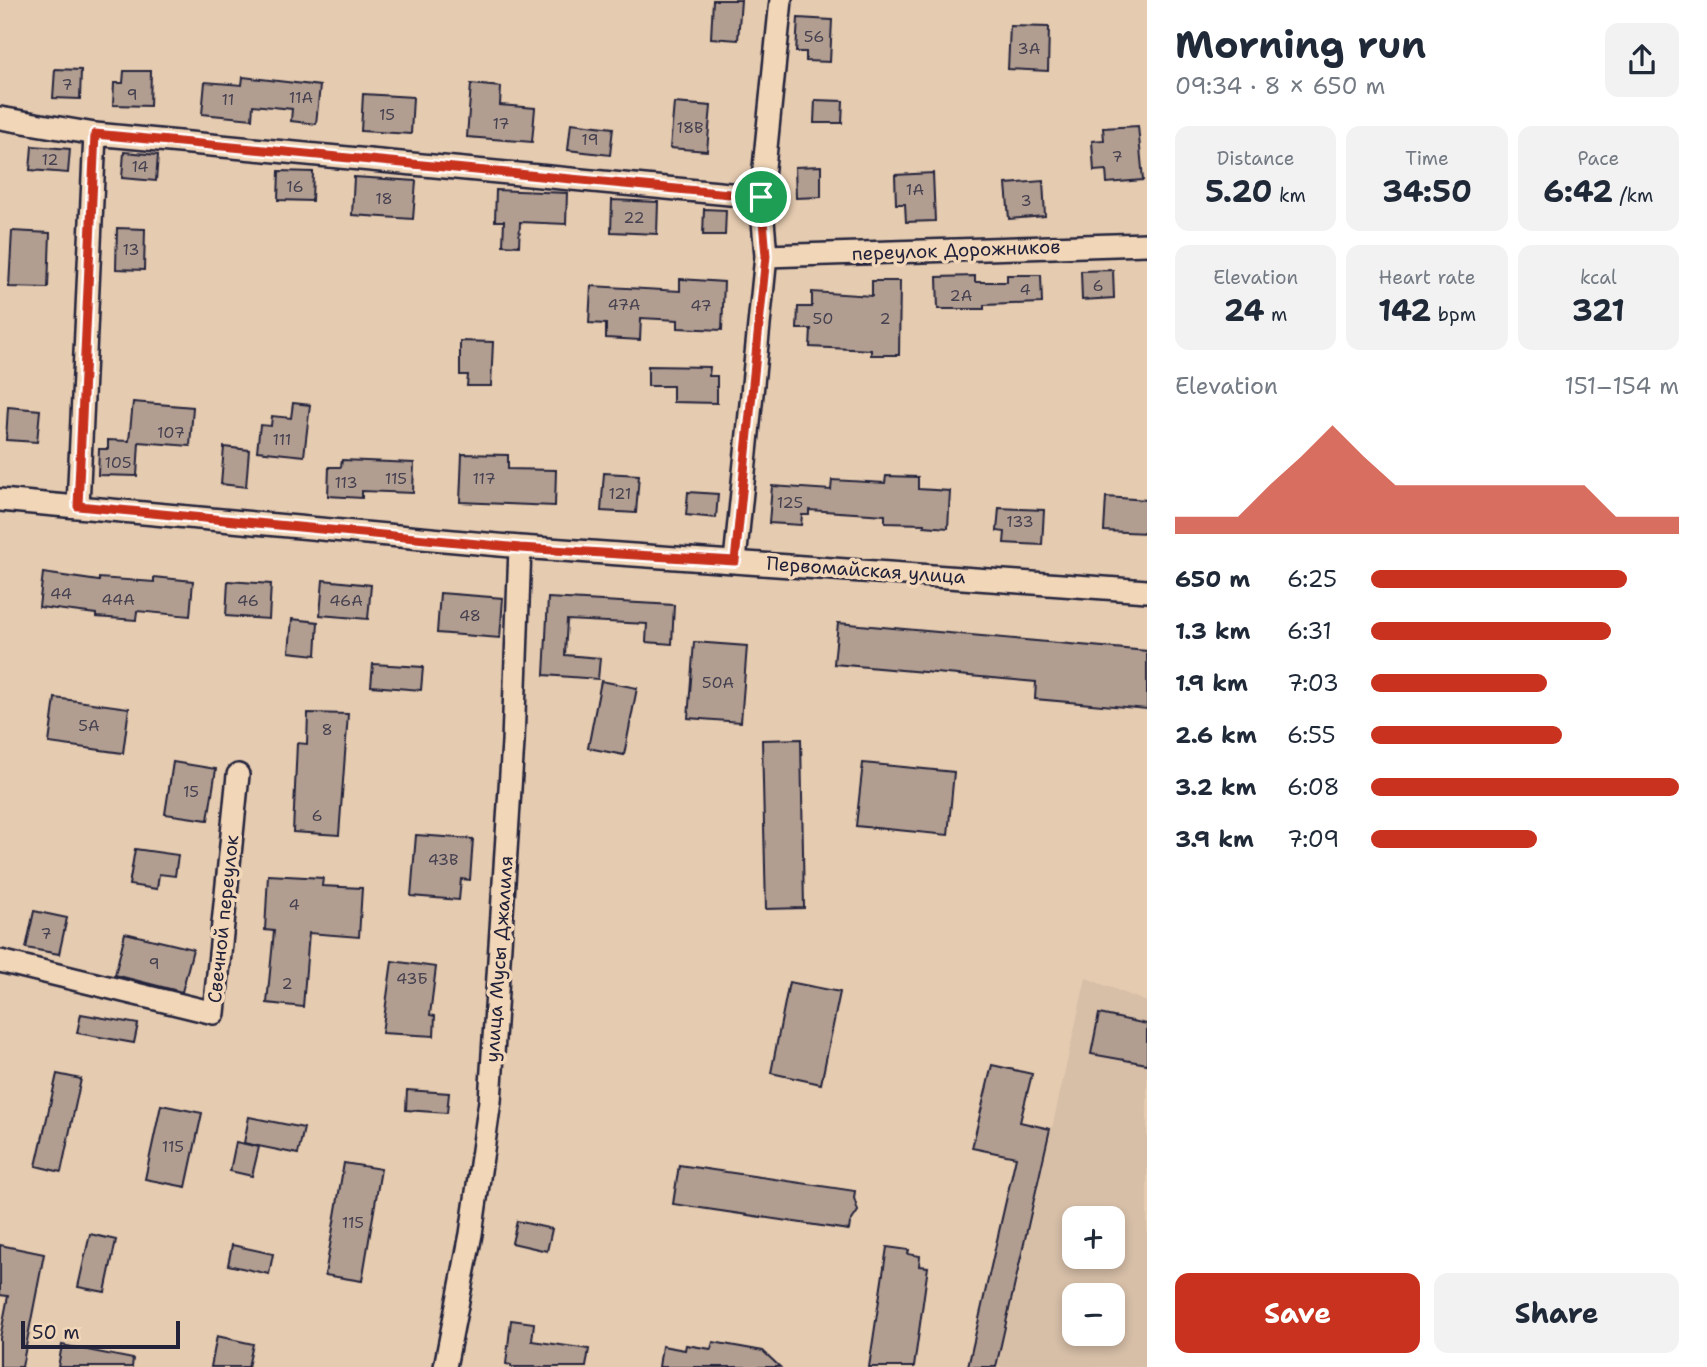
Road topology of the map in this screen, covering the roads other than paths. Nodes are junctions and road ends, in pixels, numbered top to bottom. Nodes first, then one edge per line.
1 (781, 0) edge
2 (0, 118) edge
3 (95, 134) junction
4 (761, 197) junction
5 (1147, 244) edge
6 (766, 256) junction
7 (0, 500) edge
8 (78, 506) junction
9 (520, 548) junction
10 (735, 561) junction
11 (1147, 591) edge
12 (238, 775) dead end
13 (0, 961) edge
14 (445, 1367) edge

1 - 4 street
2 - 3 street
3 - 4 street
3 - 8 street
4 - 6 street
5 - 6 street, переулок Дорожников
6 - 10 street
7 - 8 street, Первомайская улица
8 - 9 street, Первомайская улица
9 - 10 street, Первомайская улица
9 - 14 street, улица Мусы Джалиля
10 - 11 street, Первомайская улица
12 - 13 street, Свечной переулок

